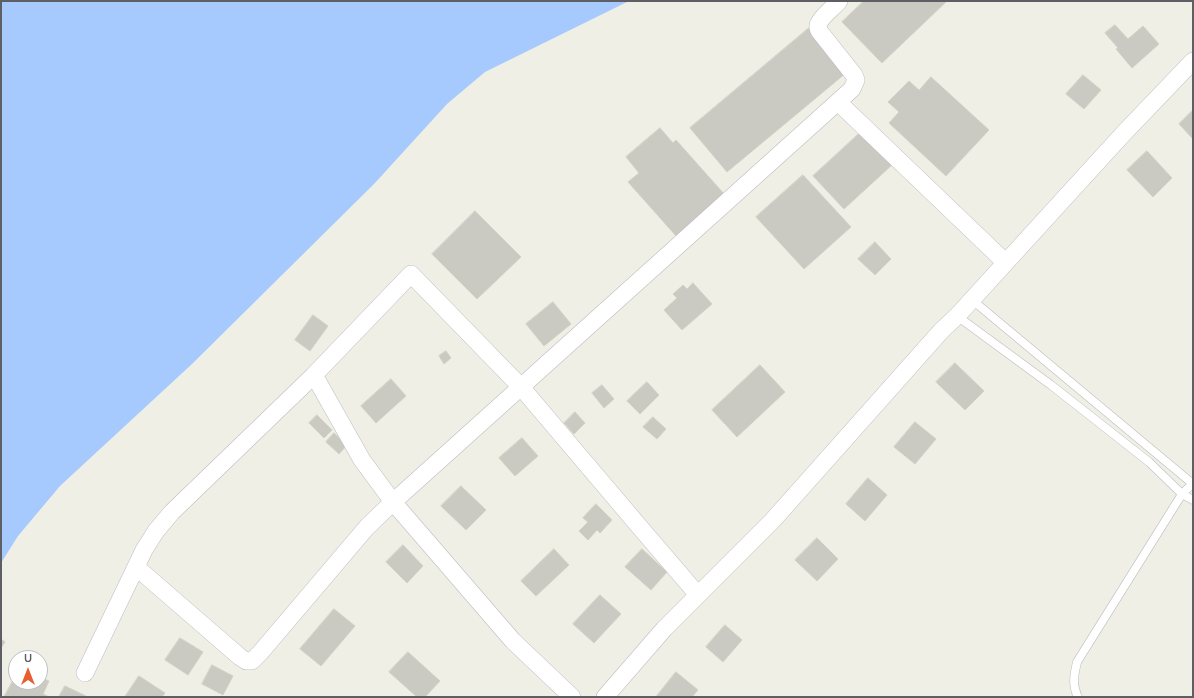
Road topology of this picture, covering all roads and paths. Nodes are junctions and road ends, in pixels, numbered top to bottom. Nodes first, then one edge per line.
1 (839, 1) edge
2 (1193, 61) edge
3 (838, 102) junction
4 (1005, 262) junction
5 (971, 300) junction
6 (957, 316) junction
7 (314, 375) junction
8 (522, 387) junction
9 (1193, 483) edge
10 (1182, 494) junction
11 (1193, 500) edge
12 (393, 502) junction
13 (136, 567) junction
14 (698, 595) junction
15 (86, 673) dead end
16 (572, 697) edge
17 (605, 697) edge
18 (1078, 697) edge

1 - 3 street
2 - 4 street
3 - 4 street
3 - 8 street
4 - 5 street
5 - 6 street
5 - 9 lane
6 - 10 lane
6 - 14 street
7 - 8 street
7 - 12 street
7 - 13 street
8 - 12 street
8 - 14 street
9 - 10 lane
10 - 11 lane
10 - 18 lane
12 - 13 street
12 - 16 street
13 - 15 street
14 - 17 street

